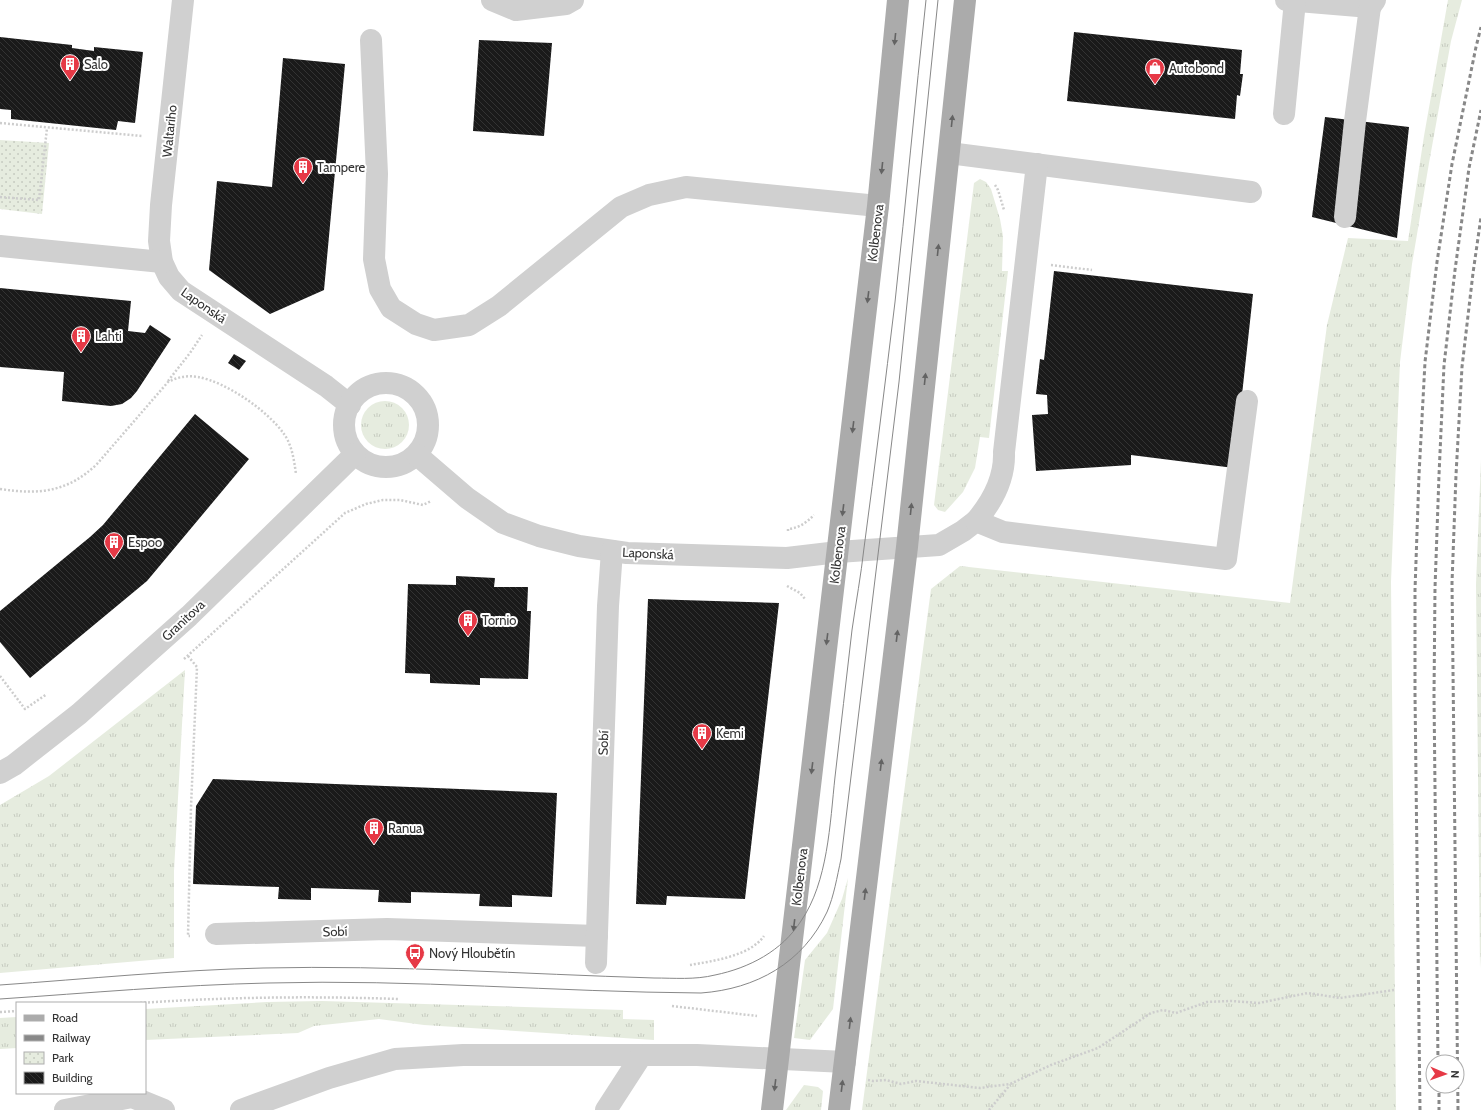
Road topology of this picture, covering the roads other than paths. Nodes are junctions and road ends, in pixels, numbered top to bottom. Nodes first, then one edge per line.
1 (183, 0) edge
2 (492, 0) edge
3 (572, 0) edge
4 (898, 0) edge
5 (965, 0) edge
6 (1291, 1) edge
7 (1372, 3) edge
8 (371, 40) dead end
9 (1284, 114) dead end
10 (949, 152) junction
11 (1037, 164) junction
12 (1251, 192) dead end
13 (878, 206) junction
14 (1345, 217) dead end
15 (0, 246) edge
16 (162, 262) junction
17 (1247, 401) dead end
18 (350, 405) junction
19 (355, 454) junction
20 (417, 455) junction
21 (976, 521) junction
22 (907, 547) junction
23 (612, 551) junction
24 (838, 552) junction
25 (0, 773) edge
26 (216, 934) dead end
27 (597, 936) junction
28 (596, 963) dead end
29 (641, 1056) junction
30 (778, 1059) junction
31 (845, 1062) junction
32 (65, 1110) edge
33 (164, 1110) edge
34 (241, 1110) edge
35 (606, 1110) edge
36 (772, 1110) edge
37 (839, 1110) edge

1 - 16 street, Waltariho
2 - 3 street
4 -> 13 main road, Kolbenova
10 -> 5 main road
6 - 7 street
6 - 9 street
7 - 14 street
8 - 13 street
10 - 11 street
22 -> 10 main road
11 - 12 street
11 - 21 street, Laponská
13 -> 24 main road, Kolbenova
15 - 16 street
16 - 18 street, Laponská
17 - 21 street
18 - 19 street
18 - 20 street
19 - 20 street
19 - 25 street, Granitova
20 - 23 street, Laponská
21 - 22 street, Laponská
22 - 24 street, Laponská
31 -> 22 main road
23 - 24 street, Laponská
23 - 27 street, Sobí
24 -> 30 main road, Kolbenova
26 - 27 street, Sobí
27 - 28 street, Sobí
29 - 30 street
29 - 34 street
29 - 35 street
30 - 31 street
30 -> 36 main road, Kolbenova
37 -> 31 main road
32 - 33 street

